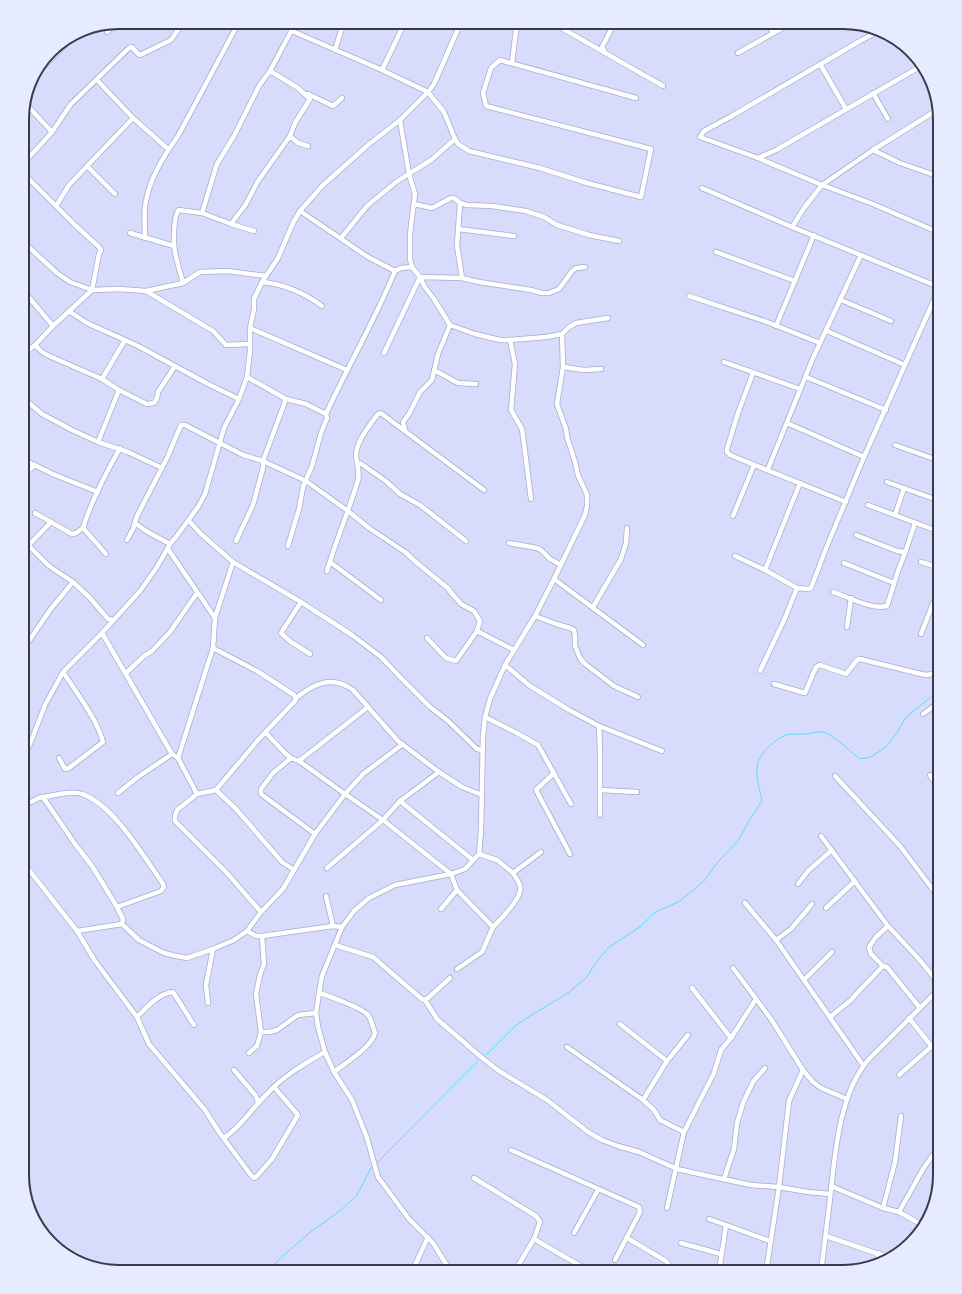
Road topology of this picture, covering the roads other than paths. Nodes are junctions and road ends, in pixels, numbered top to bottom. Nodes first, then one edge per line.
1 (179, 29) edge
2 (235, 29) edge
3 (342, 29) edge
4 (402, 29) edge
5 (458, 29) edge
6 (516, 29) edge
7 (564, 29) edge
8 (611, 29) edge
9 (771, 29) edge
10 (781, 29) edge
11 (292, 31) joint
12 (774, 33) junction
13 (873, 34) edge
14 (335, 50) junction
15 (605, 52) junction
16 (738, 54) dead end
17 (512, 63) junction
18 (820, 64) junction
19 (917, 68) edge
20 (382, 70) junction
21 (270, 71) junction
22 (97, 80) junction
23 (663, 86) dead end
24 (302, 92) junction
25 (428, 92) junction
26 (873, 94) junction
27 (342, 98) dead end
28 (636, 98) dead end
29 (30, 109) edge
30 (846, 110) junction
31 (933, 113) edge
32 (133, 118) junction
33 (888, 119) dead end
34 (400, 120) junction
35 (52, 132) junction
36 (290, 136) junction
37 (455, 139) junction
38 (308, 146) dead end
39 (168, 149) junction
40 (873, 150) junction
41 (29, 157) edge
42 (758, 158) junction
43 (87, 166) junction
44 (409, 174) junction
45 (933, 175) edge
46 (29, 179) edge
47 (822, 184) junction
48 (702, 188) dead end
49 (115, 194) dead end
50 (460, 203) junction
51 (414, 204) junction
52 (56, 206) junction
53 (300, 211) junction
54 (202, 213) junction
55 (231, 224) junction
56 (792, 227) junction
57 (458, 229) junction
58 (933, 230) edge
59 (254, 231) dead end
60 (130, 233) dead end
61 (514, 236) dead end
62 (814, 236) junction
63 (145, 238) junction
64 (342, 238) junction
65 (619, 241) dead end
66 (174, 246) junction
67 (29, 247) edge
68 (716, 252) dead end
69 (861, 255) junction
70 (585, 266) dead end
71 (412, 267) junction
72 (395, 271) junction
73 (266, 276) junction
74 (420, 277) junction
75 (462, 278) junction
76 (795, 280) junction
77 (262, 282) junction
78 (183, 283) junction
79 (933, 283) edge
80 (92, 290) junction
81 (146, 291) junction
82 (690, 296) dead end
83 (29, 297) edge
84 (841, 300) junction
85 (933, 302) edge
86 (322, 306) dead end
87 (69, 311) junction
88 (608, 318) dead end
89 (891, 321) dead end
90 (450, 325) junction
91 (53, 326) junction
92 (776, 326) junction
93 (250, 328) junction
94 (827, 331) junction
95 (562, 334) junction
96 (125, 340) junction
97 (510, 340) junction
98 (820, 343) junction
99 (249, 344) junction
100 (35, 345) junction
101 (29, 350) edge
102 (384, 353) dead end
103 (724, 362) dead end
104 (905, 365) junction
105 (175, 366) junction
106 (563, 367) junction
107 (601, 369) dead end
108 (347, 370) junction
109 (434, 370) junction
110 (753, 373) junction
111 (247, 376) junction
112 (806, 377) junction
113 (102, 379) junction
114 (476, 384) dead end
115 (800, 389) junction
116 (119, 390) junction
117 (239, 399) junction
118 (286, 399) junction
119 (29, 403) edge
120 (886, 410) junction
121 (326, 414) junction
122 (788, 423) junction
123 (405, 430) junction
124 (98, 442) junction
125 (219, 443) junction
126 (895, 445) dead end
127 (120, 448) junction
128 (864, 457) junction
129 (933, 459) edge
130 (263, 461) junction
131 (29, 462) edge
132 (358, 464) junction
133 (35, 465) junction
134 (754, 465) junction
135 (162, 468) junction
136 (768, 469) junction
137 (29, 470) edge
138 (306, 481) junction
139 (886, 482) dead end
140 (800, 483) junction
141 (904, 488) junction
142 (484, 490) dead end
143 (98, 492) junction
144 (933, 498) edge
145 (531, 499) dead end
146 (846, 502) junction
147 (868, 505) dead end
148 (348, 511) junction
149 (35, 513) dead end
150 (895, 515) junction
151 (733, 516) dead end
152 (189, 521) junction
153 (51, 522) junction
154 (135, 523) junction
155 (915, 523) junction
156 (83, 528) junction
157 (628, 528) dead end
158 (933, 529) edge
159 (856, 535) dead end
160 (127, 540) dead end
161 (236, 541) dead end
162 (466, 541) dead end
163 (509, 543) dead end
164 (170, 544) junction
165 (29, 546) joint
166 (288, 546) dead end
167 (906, 550) junction
168 (106, 554) dead end
169 (734, 556) dead end
170 (233, 562) junction
171 (330, 562) junction
172 (921, 562) dead end
173 (844, 563) dead end
174 (560, 565) junction
175 (933, 566) edge
176 (766, 570) junction
177 (327, 571) dead end
178 (554, 579) junction
179 (73, 582) junction
180 (894, 583) junction
181 (797, 588) junction
182 (833, 592) dead end
183 (197, 593) junction
184 (851, 598) junction
185 (381, 600) dead end
186 (301, 602) junction
187 (933, 603) edge
188 (593, 607) junction
189 (535, 616) junction
190 (215, 618) junction
191 (110, 620) junction
192 (847, 627) dead end
193 (477, 631) junction
194 (102, 633) junction
195 (920, 634) dead end
196 (427, 638) dead end
197 (29, 641) edge
198 (643, 645) dead end
199 (213, 648) junction
200 (514, 650) junction
201 (310, 654) dead end
202 (505, 665) junction
203 (760, 671) dead end
204 (63, 672) junction
205 (126, 673) junction
206 (933, 674) edge
207 (774, 684) dead end
208 (296, 698) junction
209 (638, 698) dead end
210 (368, 707) junction
211 (933, 707) edge
212 (923, 714) dead end
213 (485, 717) junction
214 (599, 726) junction
215 (266, 732) junction
216 (403, 744) junction
217 (29, 746) edge
218 (482, 750) junction
219 (662, 751) dead end
220 (172, 754) junction
221 (59, 758) dead end
222 (178, 758) junction
223 (290, 758) junction
224 (299, 761) junction
225 (439, 772) junction
226 (554, 773) junction
227 (930, 775) dead end
228 (835, 776) dead end
229 (933, 780) edge
230 (216, 790) junction
231 (600, 790) junction
232 (637, 792) dead end
233 (118, 794) dead end
234 (197, 794) junction
235 (346, 794) junction
236 (482, 795) junction
237 (42, 798) junction
238 (400, 801) junction
239 (31, 802) dead end
240 (571, 804) dead end
241 (600, 815) dead end
242 (384, 820) junction
243 (315, 834) junction
244 (821, 836) dead end
245 (832, 850) junction
246 (541, 852) dead end
247 (479, 854) junction
248 (570, 854) dead end
249 (473, 860) junction
250 (327, 868) dead end
251 (29, 870) edge
252 (294, 870) junction
253 (513, 873) junction
254 (451, 874) junction
255 (855, 881) junction
256 (798, 884) dead end
257 (456, 890) junction
258 (933, 891) edge
259 (326, 896) dead end
260 (745, 903) dead end
261 (812, 904) dead end
262 (117, 907) junction
263 (826, 908) dead end
264 (442, 909) dead end
265 (261, 912) junction
266 (122, 924) junction
267 (333, 926) junction
268 (888, 926) junction
269 (342, 927) junction
270 (493, 927) junction
271 (77, 931) junction
272 (247, 931) junction
273 (262, 936) junction
274 (776, 940) junction
275 (335, 944) junction
276 (213, 949) junction
277 (832, 952) dead end
278 (883, 966) junction
279 (733, 968) dead end
280 (457, 969) dead end
281 (933, 977) edge
282 (450, 978) dead end
283 (804, 980) junction
284 (692, 988) dead end
285 (319, 993) junction
286 (933, 995) edge
287 (756, 999) junction
288 (425, 1000) junction
289 (208, 1003) dead end
290 (920, 1008) junction
291 (316, 1013) junction
292 (136, 1017) junction
293 (830, 1017) junction
294 (909, 1018) junction
295 (620, 1024) dead end
296 (194, 1025) dead end
297 (261, 1032) junction
298 (688, 1035) dead end
299 (731, 1038) junction
300 (932, 1046) joint
301 (567, 1047) dead end
302 (325, 1052) junction
303 (249, 1053) dead end
304 (667, 1060) junction
305 (863, 1066) junction
306 (765, 1068) dead end
307 (234, 1070) dead end
308 (803, 1070) junction
309 (334, 1072) junction
310 (899, 1075) dead end
311 (274, 1087) junction
312 (847, 1099) junction
313 (643, 1100) junction
314 (258, 1103) junction
315 (901, 1116) dead end
316 (684, 1132) junction
317 (224, 1138) junction
318 (511, 1150) dead end
319 (933, 1155) edge
320 (677, 1168) junction
321 (474, 1178) dead end
322 (724, 1179) junction
323 (831, 1186) junction
324 (779, 1187) junction
325 (598, 1190) junction
326 (830, 1194) junction
327 (667, 1208) dead end
328 (883, 1208) junction
329 (899, 1212) junction
330 (709, 1219) dead end
331 (919, 1223) edge
332 (726, 1225) junction
333 (574, 1233) dead end
334 (826, 1236) junction
335 (428, 1237) junction
336 (627, 1238) junction
337 (534, 1239) junction
338 (770, 1241) junction
339 (681, 1243) dead end
340 (879, 1253) junction
341 (721, 1254) junction
342 (884, 1255) edge
343 (878, 1258) edge
344 (615, 1260) dead end
345 (415, 1265) edge
346 (447, 1265) edge
347 (518, 1265) edge
348 (579, 1265) edge
349 (669, 1265) edge
350 (720, 1265) edge
351 (767, 1265) edge
352 (822, 1265) edge

1 - 22 street
2 - 39 street
3 - 14 street
4 - 20 street
5 - 25 street
6 - 17 street
7 - 15 street
8 - 15 street
9 - 12 street
10 - 12 street
11 - 14 street
11 - 21 street
12 - 16 street
13 - 18 street
14 - 20 street
15 - 23 street
17 - 28 street
17 - 37 street
18 - 30 street
18 - 42 street
19 - 26 street
20 - 25 street
21 - 24 street
21 - 54 street
22 - 32 street
22 - 35 street
24 - 27 street
24 - 36 street
25 - 34 street
25 - 37 street
26 - 30 street
26 - 33 street
29 - 35 street
30 - 42 street
31 - 40 street
32 - 39 street
32 - 43 street
34 - 44 street
34 - 53 street
35 - 41 street
36 - 38 street
36 - 55 street
37 - 44 street
39 - 63 street
40 - 45 street
40 - 47 street
42 - 47 street
43 - 49 street
43 - 52 street
44 - 51 street
44 - 64 street
46 - 52 street
47 - 56 street
47 - 58 street
48 - 56 street
50 - 51 street
50 - 57 street
50 - 65 street
51 - 71 street
52 - 80 street
53 - 64 street
53 - 73 street
54 - 55 street
54 - 66 street
55 - 59 street
56 - 62 street
57 - 61 street
57 - 75 street
60 - 63 street
62 - 69 street
62 - 76 street
63 - 66 street
64 - 72 street
66 - 78 street
67 - 80 street
68 - 76 street
69 - 79 street
69 - 84 street
70 - 75 street
71 - 72 street
71 - 74 street
72 - 108 street
73 - 77 street
73 - 78 street
74 - 75 street
74 - 90 street
74 - 102 street
76 - 92 street
77 - 86 street
77 - 93 street
78 - 81 street
80 - 81 street
80 - 87 street
81 - 99 street
82 - 92 street
83 - 91 street
84 - 89 street
84 - 94 street
85 - 104 street
87 - 91 street
87 - 96 street
88 - 95 street
90 - 97 street
90 - 109 street
91 - 100 street
92 - 98 street
93 - 99 street
93 - 108 street
94 - 98 street
94 - 104 street
95 - 97 street
95 - 106 street
96 - 105 street
96 - 113 street
97 - 145 street
98 - 112 street
99 - 111 street
100 - 101 street
100 - 113 street
103 - 110 street
104 - 120 street
105 - 116 street
105 - 117 street
106 - 107 street
106 - 174 street
108 - 121 street
109 - 114 street
109 - 123 street
110 - 115 street
110 - 134 street
111 - 117 street
111 - 118 street
112 - 115 street
112 - 120 street
113 - 116 street
115 - 122 street
116 - 124 street
117 - 125 street
118 - 121 street
118 - 130 street
119 - 124 street
120 - 128 street
121 - 138 street
122 - 128 street
122 - 136 street
123 - 132 street
123 - 142 street
124 - 127 street
125 - 130 street
125 - 135 street
125 - 152 street
126 - 129 street
127 - 135 street
127 - 143 street
128 - 146 street
130 - 138 street
130 - 161 street
131 - 133 street
132 - 148 street
132 - 162 street
133 - 137 street
133 - 143 street
134 - 136 street
134 - 151 street
135 - 154 street
136 - 140 street
138 - 148 street
138 - 166 street
139 - 141 street
140 - 146 street
140 - 176 street
141 - 144 street
141 - 150 street
143 - 156 street
146 - 181 street
147 - 150 street
148 - 171 street
148 - 193 street
149 - 153 street
150 - 155 street
152 - 164 street
152 - 170 street
153 - 156 street
153 - 165 street
154 - 160 street
154 - 164 street
155 - 158 street
155 - 167 street
156 - 168 street
157 - 188 street
159 - 167 street
163 - 174 street
164 - 183 street
164 - 191 street
165 - 179 street
167 - 180 street
169 - 176 street
170 - 186 street
170 - 190 street
171 - 177 street
171 - 185 street
172 - 175 street
173 - 180 street
174 - 178 street
176 - 181 street
178 - 188 street
178 - 189 street
179 - 191 street
179 - 197 street
180 - 184 street
181 - 203 street
182 - 184 street
183 - 190 street
183 - 205 street
184 - 192 street
186 - 201 street
186 - 218 street
187 - 195 street
188 - 198 street
189 - 200 street
189 - 209 street
190 - 199 street
191 - 194 street
193 - 196 street
193 - 200 street
194 - 204 street
194 - 205 street
199 - 208 street
199 - 222 street
200 - 202 street
202 - 213 street
202 - 214 street
204 - 217 street
204 - 221 street
205 - 220 street
206 - 207 street
208 - 210 street
208 - 215 street
210 - 216 street
210 - 224 street
211 - 212 street
213 - 218 street
213 - 226 street
214 - 219 street
214 - 231 street
215 - 223 street
215 - 230 street
216 - 225 street
216 - 235 street
218 - 236 street
220 - 222 street
220 - 233 street
222 - 234 street
223 - 224 street
223 - 243 street
224 - 235 street
225 - 236 street
225 - 238 street
226 - 240 street
226 - 248 street
227 - 229 street
228 - 258 street
230 - 234 street
230 - 252 street
231 - 232 street
231 - 241 street
234 - 265 street
235 - 242 street
235 - 243 street
236 - 247 street
237 - 239 street
237 - 262 street
237 - 262 street
238 - 242 street
238 - 249 street
242 - 250 street
242 - 254 street
243 - 252 street
244 - 245 street
245 - 255 street
245 - 256 street
246 - 253 street
247 - 249 street
247 - 253 street
249 - 254 street
251 - 271 street
252 - 265 street
253 - 270 street
254 - 257 street
254 - 269 street
255 - 263 street
255 - 268 street
257 - 264 street
257 - 270 street
259 - 267 street
260 - 274 street
261 - 274 street
262 - 266 street
265 - 272 street
266 - 271 street
266 - 276 street
267 - 269 street
267 - 273 street
268 - 278 street
268 - 281 street
269 - 275 street
270 - 280 street
271 - 292 street
272 - 273 street
272 - 276 street
273 - 297 street
274 - 283 street
275 - 285 street
275 - 288 street
276 - 289 street
277 - 283 street
278 - 290 street
278 - 293 street
279 - 287 street
282 - 288 street
283 - 293 street
284 - 299 street
285 - 291 street
285 - 309 street
286 - 290 street
287 - 299 street
287 - 308 street
288 - 320 street
290 - 294 street
291 - 297 street
291 - 302 street
292 - 296 street
292 - 317 street
293 - 305 street
294 - 300 street
294 - 305 street
295 - 304 street
297 - 303 street
298 - 304 street
299 - 316 street
300 - 310 street
301 - 313 street
302 - 309 street
302 - 311 street
304 - 313 street
305 - 312 street
306 - 322 street
307 - 314 street
308 - 312 street
308 - 324 street
309 - 335 street
311 - 314 street
311 - 317 street
312 - 323 street
313 - 316 street
314 - 317 street
315 - 328 street
316 - 320 street
318 - 325 street
319 - 329 street
320 - 322 street
320 - 327 street
321 - 337 street
322 - 324 street
323 - 326 street
323 - 328 street
324 - 326 street
324 - 338 street
325 - 333 street
325 - 336 street
326 - 334 street
328 - 329 street
329 - 331 street
330 - 332 street
332 - 338 street
332 - 341 street
334 - 340 street
334 - 352 street
335 - 345 street
335 - 346 street
336 - 344 street
336 - 349 street
337 - 347 street
337 - 348 street
338 - 351 street
339 - 341 street
340 - 342 street
340 - 343 street
341 - 350 street

